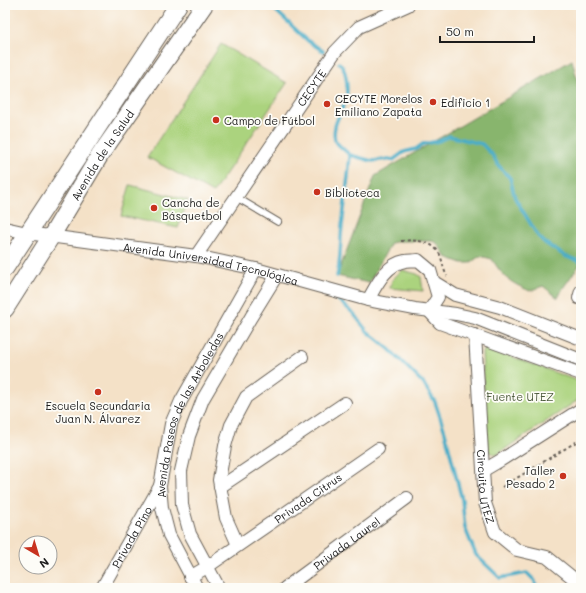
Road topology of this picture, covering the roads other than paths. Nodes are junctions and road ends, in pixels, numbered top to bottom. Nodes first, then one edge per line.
1 (178, 5) edge
2 (204, 5) edge
3 (408, 5) edge
4 (236, 196) junction
5 (278, 222) dead end
6 (5, 228) edge
7 (27, 233) junction
8 (52, 236) junction
9 (196, 256) junction
10 (5, 268) edge
11 (256, 269) junction
12 (277, 275) junction
13 (434, 282) junction
14 (368, 300) junction
15 (5, 309) edge
16 (429, 311) junction
17 (475, 335) junction
18 (581, 339) edge
19 (302, 357) dead end
20 (581, 360) edge
21 (581, 374) edge
22 (345, 403) dead end
23 (581, 409) edge
24 (378, 450) dead end
25 (484, 470) junction
26 (160, 486) junction
27 (220, 487) junction
28 (407, 498) dead end
29 (238, 545) junction
30 (207, 567) junction
31 (190, 577) junction
32 (102, 588) edge
33 (197, 588) edge
34 (219, 588) edge
35 (285, 588) edge
36 (581, 588) edge

1 - 7 street, Avenida de la Salud
2 - 8 street, Avenida de la Salud
3 - 4 street, CECYTE
4 - 5 lane
4 - 9 street, CECYTE
6 - 7 street
7 - 8 street, Avenida Universidad Tecnológica
7 - 10 street, Avenida de la Salud
8 - 9 street, Avenida Universidad Tecnológica
8 - 15 street, Avenida de la Salud
9 - 11 street, Avenida Universidad Tecnológica
11 - 12 street, Avenida Universidad Tecnológica
11 - 26 street, Avenida Paseos de las Arboledas
12 - 14 street, Avenida Universidad Tecnológica
12 - 30 street, Avenida Paseos de las Arboledas
13 - 14 street
13 - 16 street
13 - 18 street
14 - 16 street, Avenida Universidad Tecnológica
16 - 17 street
16 - 20 street
17 - 21 street
17 - 25 street, Circuito UTEZ
19 - 27 street
22 - 27 street
23 - 25 street
24 - 29 street, Privada Citrus
25 - 36 street, Circuito UTEZ
26 - 31 street, Avenida Paseos de las Arboledas
26 - 32 street, Privada Pino
27 - 29 street
28 - 35 street, Privada Laurel
29 - 30 street, Privada Citrus
30 - 31 street, Privada Citrus
30 - 34 street, Avenida Paseos de las Arboledas
31 - 33 street, Avenida Paseos de las Arboledas

